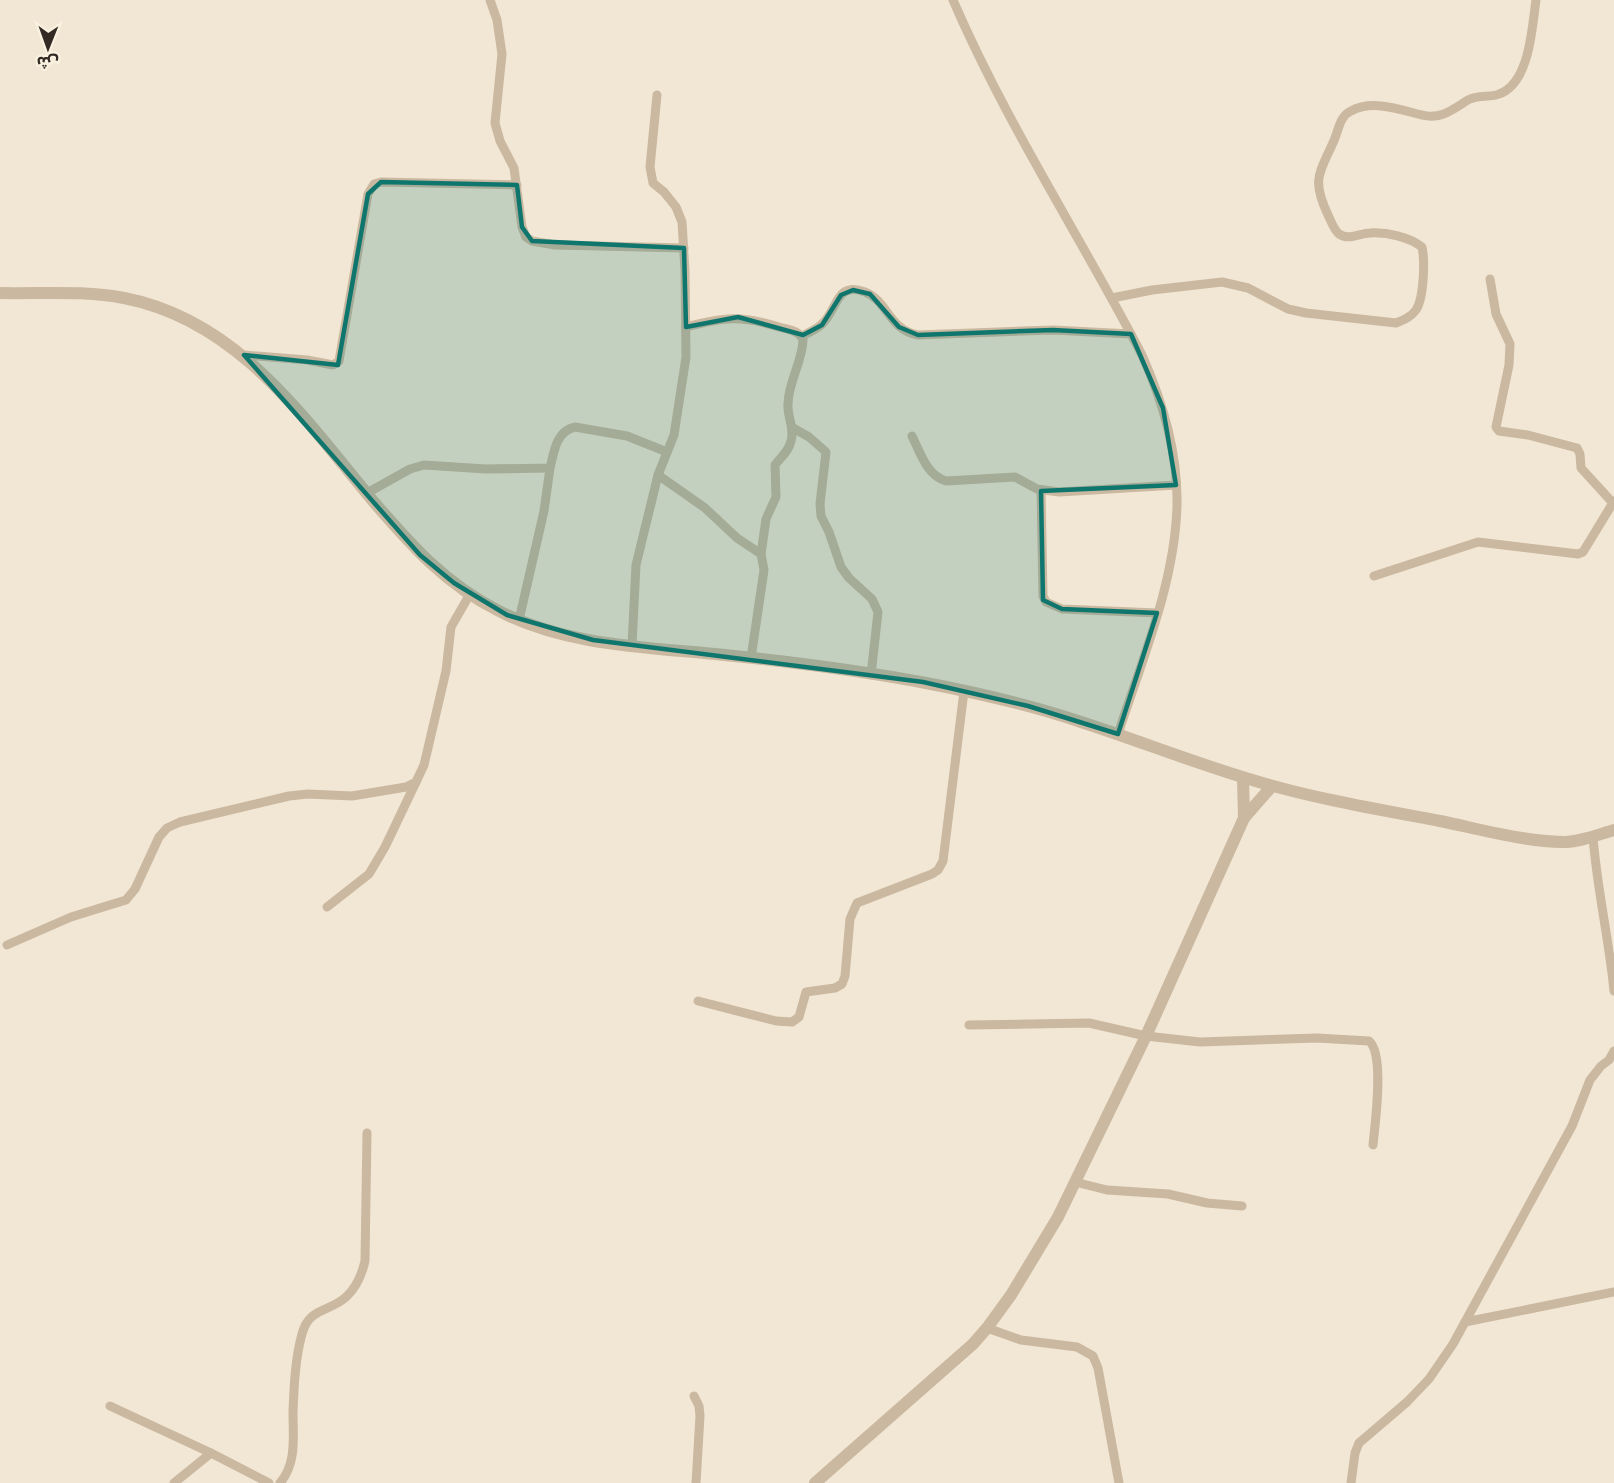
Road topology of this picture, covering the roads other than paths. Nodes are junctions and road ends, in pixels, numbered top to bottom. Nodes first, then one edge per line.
1 (490, 0) edge
2 (953, 0) edge
3 (1536, 0) edge
4 (657, 94) dead end
5 (517, 185) junction
6 (684, 248) junction
7 (1490, 279) dead end
8 (0, 293) edge
9 (1112, 298) junction
10 (686, 327) junction
11 (1131, 334) junction
12 (802, 336) junction
13 (244, 355) junction
14 (793, 428) junction
15 (912, 436) dead end
16 (667, 452) junction
17 (550, 468) junction
18 (658, 475) junction
19 (1176, 485) junction
20 (1041, 490) junction
21 (367, 493) junction
22 (1613, 501) edge
23 (761, 554) junction
24 (1374, 576) dead end
25 (470, 594) junction
26 (1157, 613) junction
27 (519, 620) junction
28 (632, 645) junction
29 (751, 658) junction
30 (871, 675) junction
31 (964, 691) junction
32 (1118, 734) junction
33 (1243, 778) junction
34 (416, 782) junction
35 (1272, 786) junction
36 (1244, 818) junction
37 (1614, 830) edge
38 (1593, 837) junction
39 (327, 907) dead end
40 (7, 945) dead end
41 (1614, 992) edge
42 (698, 1001) dead end
43 (969, 1025) dead end
44 (1146, 1036) junction
45 (1614, 1051) edge
46 (367, 1133) dead end
47 (1373, 1145) dead end
48 (1075, 1182) junction
49 (1242, 1206) dead end
50 (1614, 1293) edge
51 (1465, 1322) junction
52 (987, 1328) junction
53 (694, 1396) dead end
54 (110, 1406) dead end
55 (211, 1453) junction
56 (174, 1483) edge
57 (269, 1483) edge
58 (280, 1483) edge
59 (696, 1483) edge
60 (815, 1483) edge
61 (1119, 1483) edge
62 (1351, 1483) edge

1 - 5 street
2 - 9 street
3 - 9 street
4 - 6 street
5 - 6 street
5 - 13 street
6 - 10 street
7 - 22 street
8 - 13 street
9 - 11 street
10 - 12 street
10 - 16 street
11 - 12 street
11 - 19 street
12 - 14 street
13 - 21 street
14 - 23 street
14 - 30 street
15 - 20 street
16 - 17 street
16 - 18 street
17 - 21 street
17 - 27 street
18 - 23 street
18 - 28 street
19 - 20 street
19 - 26 street
20 - 26 street
21 - 25 street
22 - 24 street
23 - 29 street
25 - 27 street
25 - 34 street
26 - 32 street
27 - 28 street
28 - 29 street
29 - 30 street
30 - 31 street
31 - 32 street
31 - 42 street
32 - 33 street
33 - 35 street
33 - 36 street
34 - 39 street
34 - 40 street
35 - 36 street
35 - 38 street
36 - 44 street
37 - 38 street
38 - 41 street
43 - 44 street
44 - 47 street
44 - 48 street
45 - 51 street
46 - 58 street
48 - 49 street
48 - 52 street
50 - 51 street
51 - 62 street
52 - 60 street
52 - 61 street
53 - 59 street
54 - 55 street
55 - 56 street
55 - 57 street

